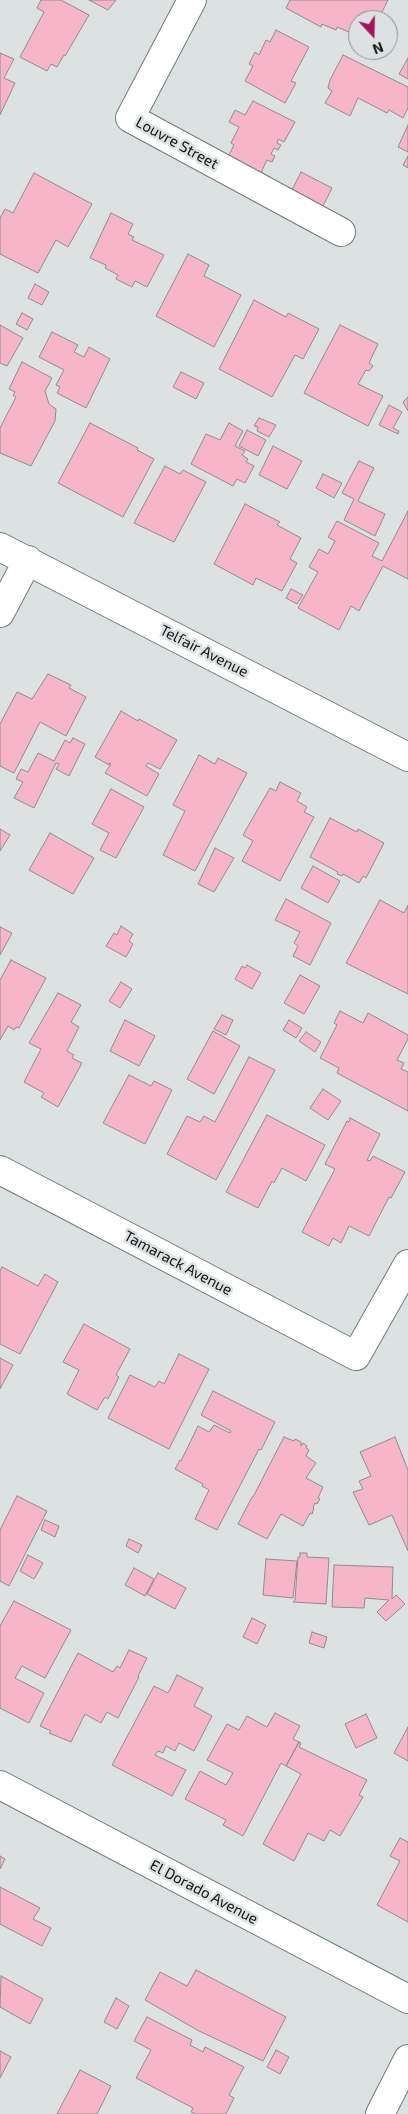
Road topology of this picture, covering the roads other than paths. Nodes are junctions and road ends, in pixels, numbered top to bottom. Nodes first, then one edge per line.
1 (192, 0) edge
2 (341, 232) dead end
3 (0, 546) edge
4 (28, 560) junction
5 (0, 614) edge
6 (408, 757) edge
7 (0, 1170) edge
8 (408, 1264) edge
9 (0, 1785) edge
10 (408, 1999) edge
11 (408, 2059) edge
12 (380, 2114) edge

1 - 2 street, Louvre Street
3 - 4 street, Telfair Avenue
4 - 5 street
4 - 6 street, Telfair Avenue
7 - 8 street, Tamarack Avenue
9 - 10 street, El Dorado Avenue
11 - 12 street

